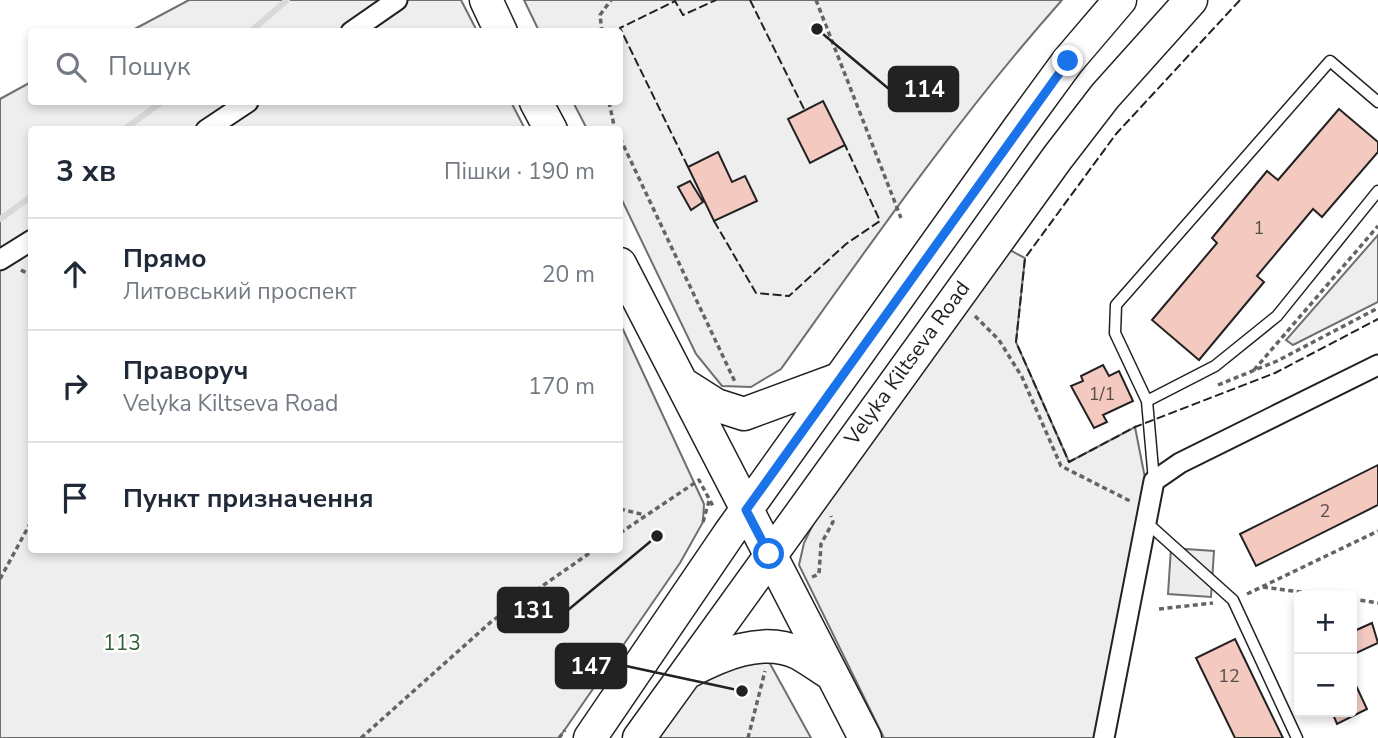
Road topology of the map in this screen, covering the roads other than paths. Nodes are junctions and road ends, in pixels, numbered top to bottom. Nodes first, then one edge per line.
1 (397, 0) edge
2 (486, 0) edge
3 (1120, 0) edge
4 (1191, 0) edge
5 (357, 28) edge
6 (499, 28) edge
7 (1378, 102) edge
8 (244, 105) edge
9 (538, 105) edge
10 (212, 126) edge
11 (549, 126) edge
12 (1378, 191) edge
13 (28, 242) edge
14 (0, 260) edge
15 (623, 270) edge
16 (1378, 365) edge
17 (839, 379) junction
18 (681, 383) junction
19 (1147, 401) junction
20 (1154, 481) junction
21 (746, 510) junction
22 (1145, 515) junction
23 (769, 554) junction
24 (684, 674) junction
25 (832, 675) junction
26 (590, 738) edge
27 (639, 738) edge
28 (865, 738) edge
29 (1104, 738) edge
30 (1297, 738) edge

1 - 5 street
2 - 6 main road
3 - 17 main road
4 - 23 main road, Velyka Kiltseva Road
7 - 19 lane
8 - 10 street
9 - 11 main road
12 - 19 lane
13 - 14 street
15 - 18 main road
16 - 20 street
17 - 18 main road
17 - 21 main road
18 - 21 main road
19 - 20 lane
20 - 22 street
21 - 23 main road
21 - 26 main road
22 - 29 street
22 - 30 lane
23 - 24 main road, Velyka Kiltseva Road
23 - 25 main road
24 - 25 main road
24 - 27 main road, Velyka Kiltseva Road
25 - 28 main road

